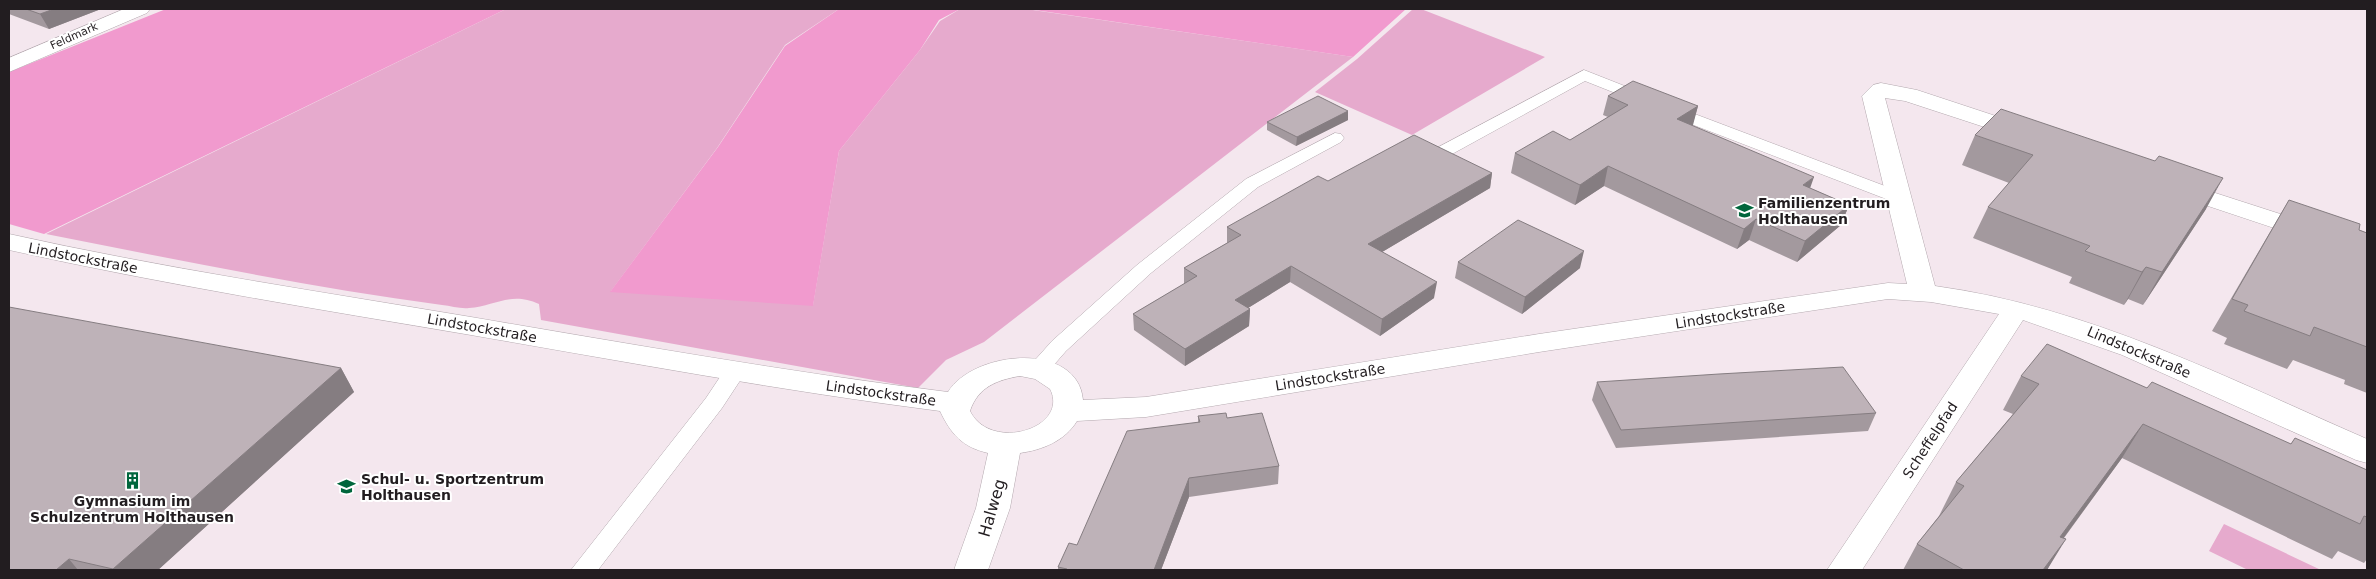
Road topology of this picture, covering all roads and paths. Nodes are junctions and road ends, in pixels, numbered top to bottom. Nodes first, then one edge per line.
1 (140, 9) edge
2 (9, 66) edge
3 (1335, 138) dead end
4 (2046, 141) edge
5 (1437, 155) edge
6 (2154, 179) edge
7 (1900, 198) junction
8 (9, 242) edge
9 (2367, 252) edge
10 (1923, 292) junction
11 (2016, 309) junction
12 (1038, 369) junction
13 (736, 370) junction
14 (956, 403) junction
15 (1067, 411) junction
16 (1005, 444) junction
17 (2367, 452) edge
18 (584, 570) edge
19 (971, 570) edge
20 (1844, 570) edge

1 - 2 street, Feldmark
3 - 12 lane
4 - 7 street
5 - 7 lane
6 - 9 street
7 - 10 street
8 - 13 street, Lindstockstraße
10 - 11 street, Lindstockstraße
10 - 15 street, Lindstockstraße
11 - 17 street, Lindstockstraße
11 - 20 street, Scheffelpfad
12 - 14 street, Lindstockstraße
12 - 15 street, Lindstockstraße
13 - 14 street, Lindstockstraße
13 - 18 lane
14 - 16 street, Lindstockstraße
15 - 16 street, Lindstockstraße
16 - 19 street, Halweg

